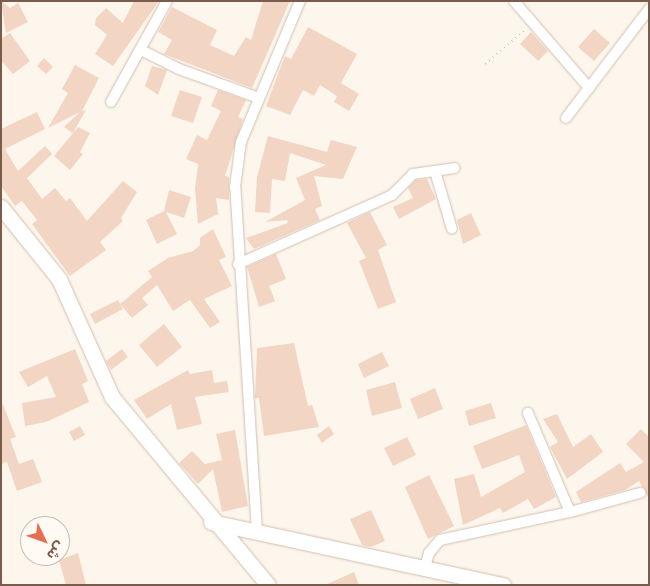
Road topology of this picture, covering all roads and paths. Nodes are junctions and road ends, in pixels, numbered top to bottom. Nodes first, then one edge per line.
1 (167, 1) edge
2 (300, 1) edge
3 (514, 1) edge
4 (649, 9) edge
5 (533, 23) junction
6 (141, 50) junction
7 (485, 64) dead end
8 (588, 88) junction
9 (259, 98) junction
10 (111, 102) dead end
11 (566, 118) dead end
12 (455, 168) dead end
13 (435, 171) junction
14 (1, 207) edge
15 (452, 229) dead end
16 (238, 264) junction
17 (528, 413) dead end
18 (640, 493) dead end
19 (570, 512) junction
20 (211, 522) junction
21 (257, 532) junction
22 (425, 567) junction
23 (268, 585) edge
24 (504, 585) edge

1 - 6 street
2 - 9 street
3 - 5 street
4 - 8 street
5 - 7 path
5 - 8 street
6 - 9 street
6 - 10 street
8 - 11 street
9 - 16 street
12 - 13 street
13 - 15 street
13 - 16 street
14 - 20 main road
16 - 21 street
17 - 19 street
18 - 19 street
19 - 22 street
20 - 21 main road
20 - 23 main road
21 - 22 main road
22 - 24 main road

